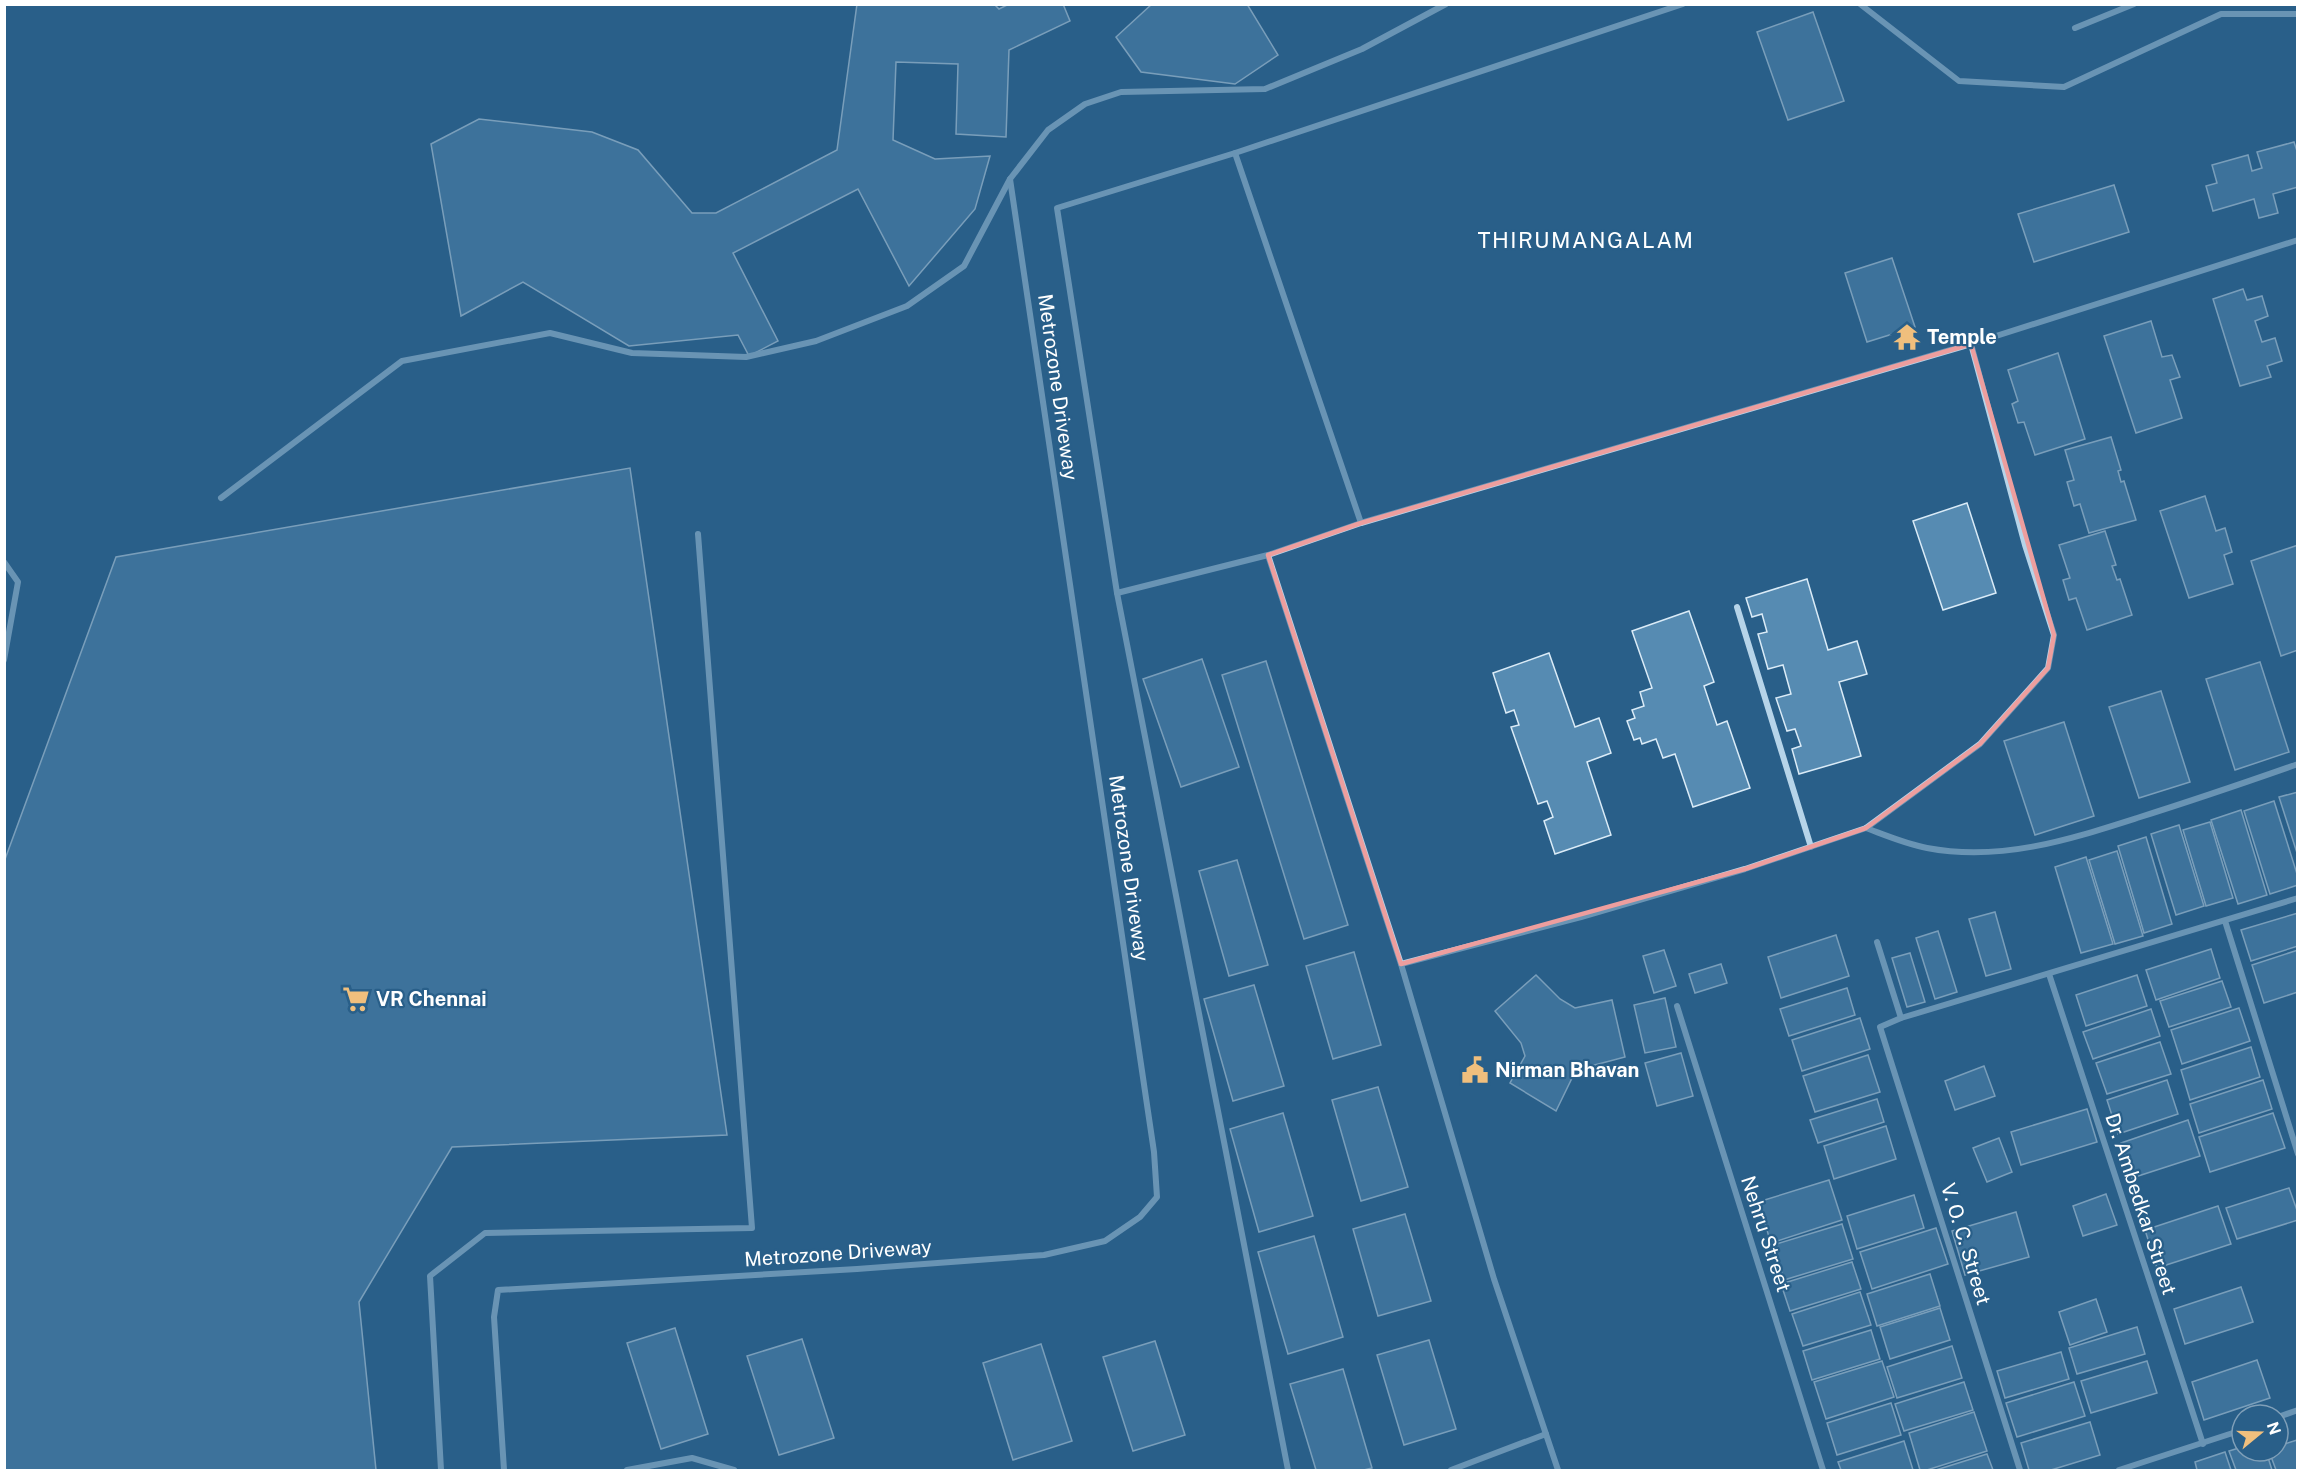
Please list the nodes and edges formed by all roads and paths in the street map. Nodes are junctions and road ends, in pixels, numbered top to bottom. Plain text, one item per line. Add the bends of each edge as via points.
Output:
1 (1446, 4) edge
2 (1683, 4) edge
3 (1860, 4) edge
4 (2134, 4) edge
5 (2298, 14) edge
6 (2075, 28) dead end
7 (1235, 153) junction
8 (1010, 179) junction
9 (2298, 240) edge
10 (1971, 344) junction
11 (221, 498) dead end
12 (1361, 523) junction
13 (698, 534) dead end
14 (1268, 555) junction
15 (4, 562) edge
16 (1117, 593) junction
17 (1737, 607) dead end
18 (4, 660) edge
19 (2298, 764) edge
20 (1866, 828) junction
21 (1811, 847) junction
22 (2298, 898) edge
23 (2225, 921) junction
24 (1877, 942) dead end
25 (1401, 964) junction
26 (2049, 974) junction
27 (1677, 1006) dead end
28 (1901, 1018) junction
29 (2298, 1154) edge
30 (1546, 1434) junction
31 (2230, 1434) edge
32 (2203, 1444) junction
33 (441, 1470) edge
34 (504, 1470) edge
35 (627, 1470) edge
36 (734, 1470) edge
37 (1288, 1470) edge
38 (1450, 1470) edge
39 (1558, 1470) edge
40 (1823, 1470) edge
41 (2020, 1470) edge
42 (2119, 1470) edge

1 - 8 street via 1362,49 1265,89 1121,92 1085,104 1048,129
2 - 7 street
3 - 5 street via 1959,81 2064,87 2221,14
4 - 6 street
7 - 12 street
7 - 16 street via 1057,208
8 - 11 street via 964,266 906,306 816,341 746,357 632,353 550,333 402,361
8 - 34 street, Metrozone Driveway via 1155,1152 1156,1197 1140,1217 1105,1241 1044,1256 498,1290 494,1317
9 - 10 street
10 - 12 street
10 - 20 street via 2025,545 2055,635 2048,668 1980,744
12 - 14 street
13 - 33 street via 752,1228 485,1233 430,1276
14 - 16 street
14 - 25 street
15 - 18 street via 18,582
16 - 37 street
17 - 21 street
19 - 20 street via 2064,841 2007,852 1925,848
20 - 21 street
21 - 25 street via 1581,917
22 - 23 street
23 - 26 street
23 - 29 street
24 - 28 street
25 - 30 street via 1494,1279
26 - 28 street
26 - 32 street, Dr. Ambedkar Street
27 - 40 street, Nehru Street
28 - 41 street, V. O. C. Street via 1880,1027
30 - 38 street
30 - 39 street
31 - 32 street
32 - 42 street
35 - 36 street via 692,1458

